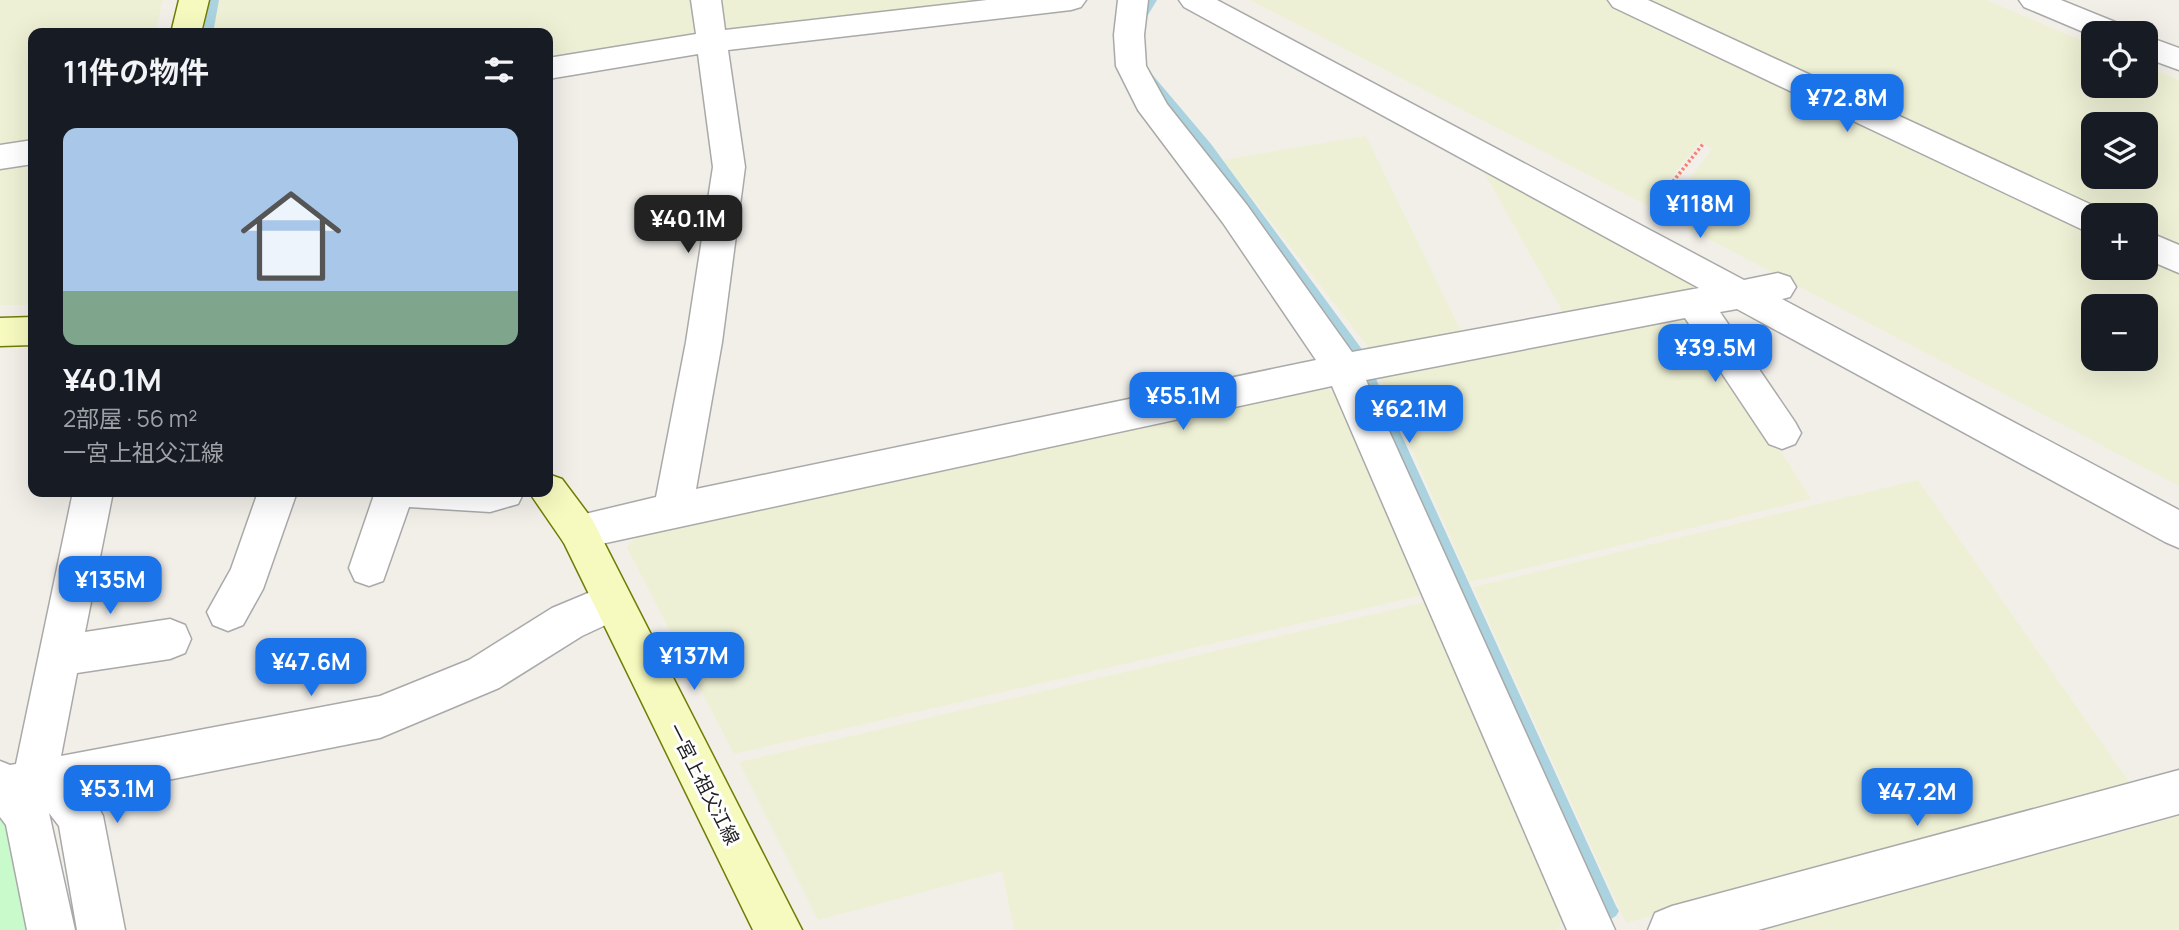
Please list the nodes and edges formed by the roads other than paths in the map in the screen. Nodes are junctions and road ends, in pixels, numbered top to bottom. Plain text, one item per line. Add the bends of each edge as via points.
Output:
1 (194, 0) edge
2 (706, 0) edge
3 (1071, 0) edge
4 (1133, 0) edge
5 (1194, 0) edge
6 (1623, 0) edge
7 (2034, 0) edge
8 (2085, 21) edge
9 (187, 28) edge
10 (712, 42) junction
11 (2158, 51) edge
12 (2179, 60) edge
13 (553, 67) edge
14 (28, 153) edge
15 (0, 158) edge
16 (2081, 214) edge
17 (2158, 250) edge
18 (2179, 260) edge
19 (1778, 287) dead end
20 (1741, 294) junction
21 (1695, 304) junction
22 (28, 331) edge
23 (0, 332) edge
24 (1343, 369) junction
25 (1782, 433) dead end
26 (92, 497) edge
27 (275, 497) edge
28 (392, 497) edge
29 (552, 497) edge
30 (673, 509) junction
31 (2179, 530) edge
32 (578, 531) junction
33 (369, 568) dead end
34 (612, 602) junction
35 (228, 612) dead end
36 (170, 639) dead end
37 (59, 656) junction
38 (52, 779) junction
39 (2, 785) edge
40 (2179, 792) edge
41 (51, 930) edge
42 (100, 930) edge
43 (778, 930) edge
44 (1591, 930) edge
45 (1672, 930) edge

1 - 9 main road
2 - 10 street
3 - 10 street
4 - 24 street via 1130,66 1154,110 1236,214
5 - 20 street
6 - 16 street
7 - 8 street
10 - 13 street
10 - 30 street via 729,167 704,342
11 - 12 street
14 - 15 street
17 - 18 street
19 - 20 street
20 - 21 street
20 - 31 street
21 - 24 street
21 - 25 street
22 - 23 main road
24 - 30 street
24 - 44 street
26 - 37 street
27 - 35 street via 249,576
28 - 33 street
29 - 32 main road, 一宮上祖父江線
30 - 32 street
32 - 34 main road, 一宮上祖父江線
34 - 38 street via 567,622 484,674 380,717
34 - 43 main road, 一宮上祖父江線
36 - 37 street
37 - 38 street via 37,761
38 - 39 street
38 - 42 street via 80,816
39 - 41 street via 27,814
40 - 45 street

